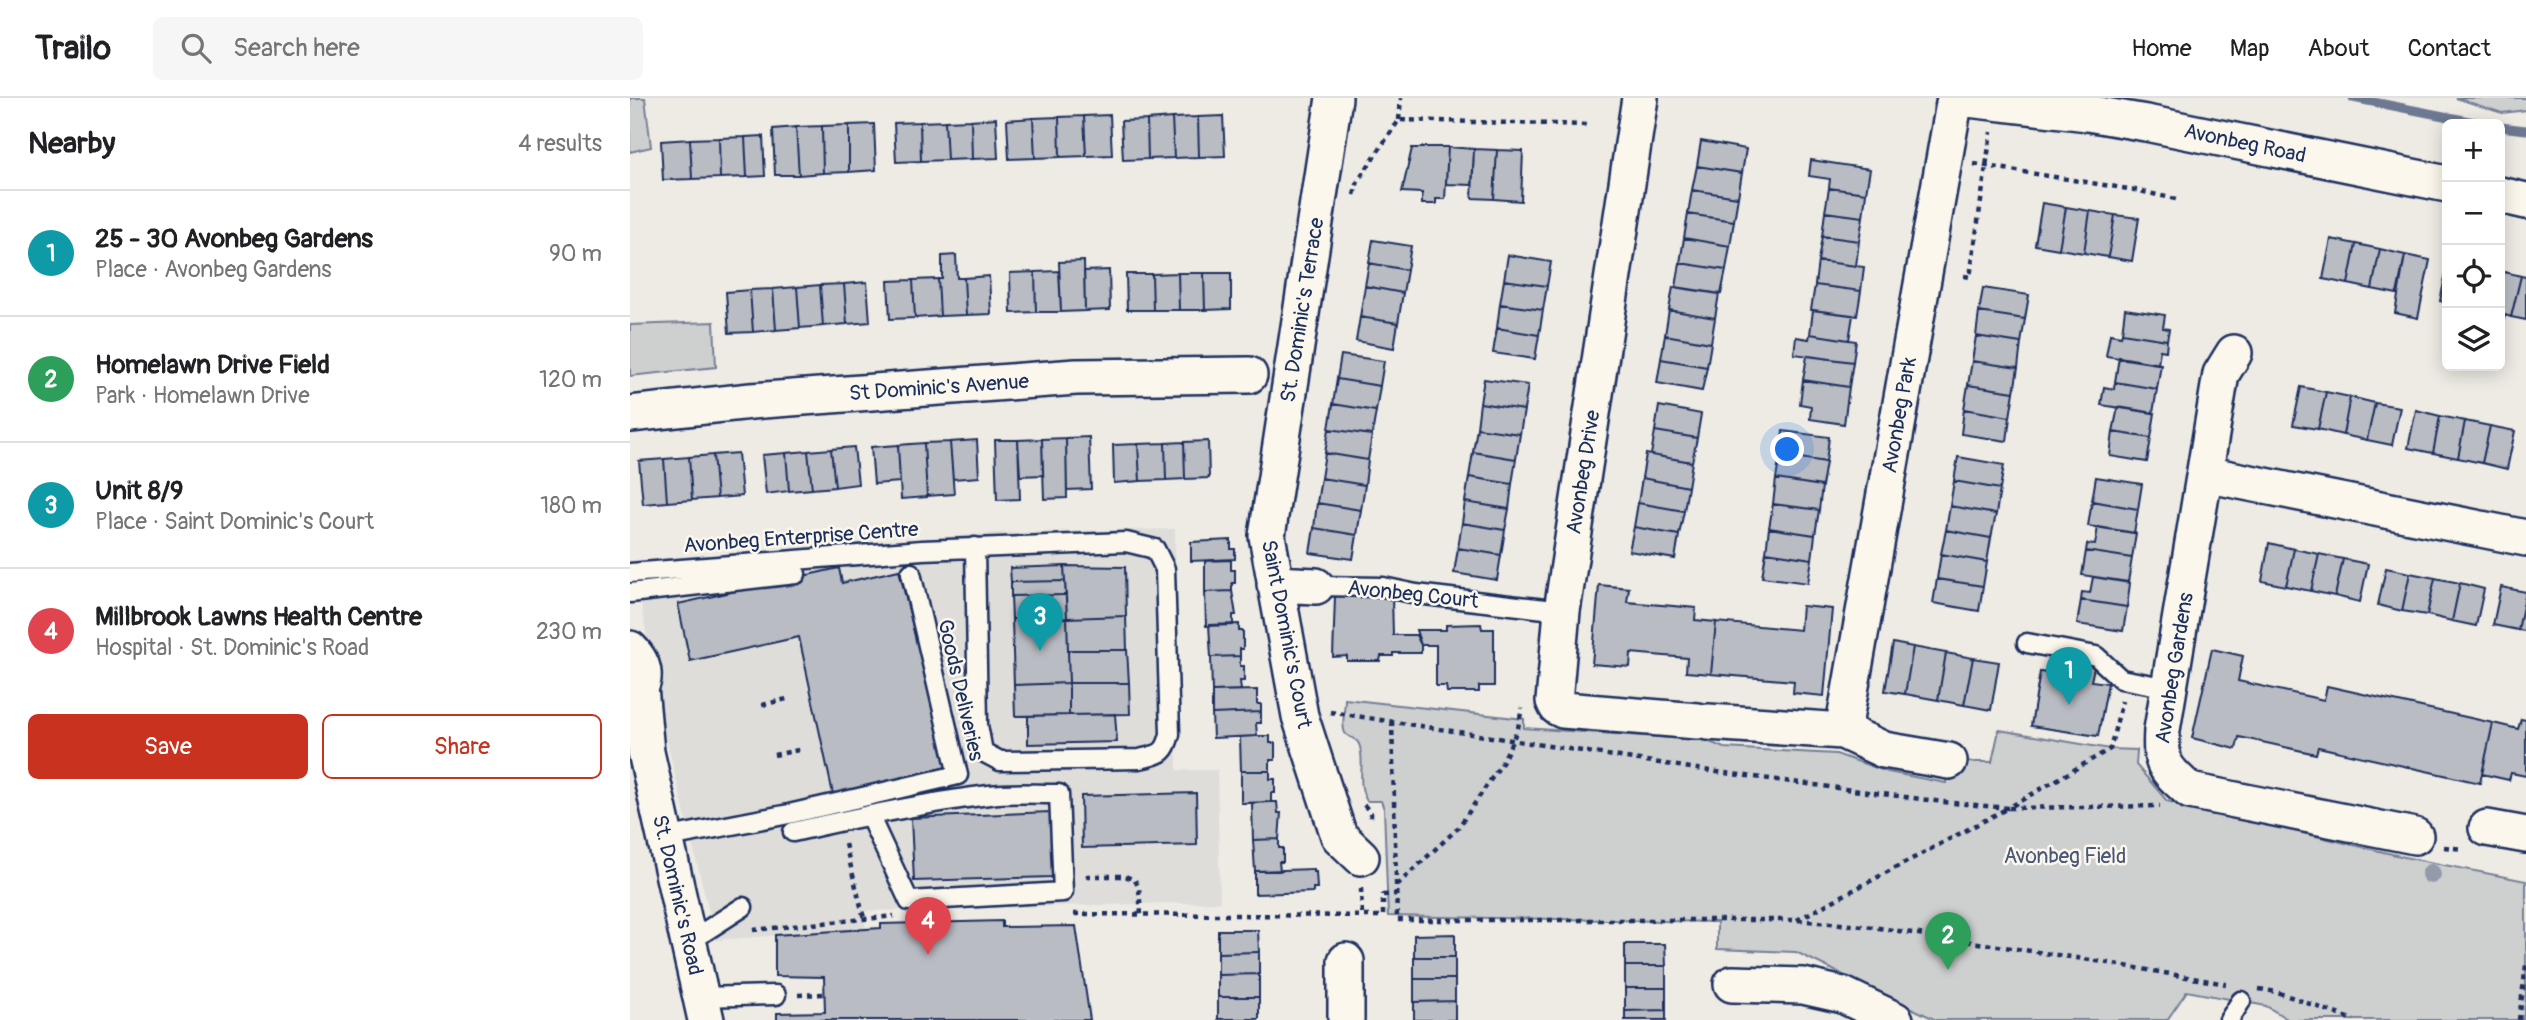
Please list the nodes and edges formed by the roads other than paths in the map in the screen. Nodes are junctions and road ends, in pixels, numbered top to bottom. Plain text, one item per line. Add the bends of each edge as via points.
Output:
1 (1334, 98) edge
2 (1640, 98) edge
3 (1957, 98) edge
4 (2442, 183) edge
5 (2505, 196) edge
6 (2526, 201) edge
7 (2234, 353) dead end
8 (1249, 375) dead end
9 (630, 414) edge
10 (2205, 474) junction
11 (1268, 522) joint
12 (2526, 538) edge
13 (975, 547) junction
14 (630, 573) edge
15 (911, 573) dead end
16 (796, 574) dead end
17 (1299, 585) junction
18 (630, 593) edge
19 (1562, 611) junction
20 (2027, 643) dead end
21 (630, 649) edge
22 (2169, 688) junction
23 (640, 700) edge
24 (1843, 732) junction
25 (1949, 761) dead end
26 (836, 813) junction
27 (869, 815) junction
28 (2487, 828) dead end
29 (793, 832) dead end
30 (2526, 835) edge
31 (2415, 836) dead end
32 (664, 838) junction
33 (1361, 857) dead end
34 (743, 907) dead end
35 (690, 942) junction
36 (1346, 961) dead end
37 (1732, 984) dead end
38 (2237, 993) road end
39 (776, 995) dead end
40 (704, 1009) edge
41 (1346, 1020) edge
42 (1895, 1020) edge
43 (2229, 1020) edge

1 - 11 street, St. Dominic's Terrace
2 - 19 street, Avonbeg Drive
3 - 4 street, Avonbeg Road via 2146,122
3 - 24 street, Avonbeg Park
5 - 6 street
7 - 10 street, Avonbeg Gardens via 2221,374
8 - 9 street, St Dominic's Avenue via 1076,377
10 - 12 street
10 - 22 street, Avonbeg Gardens
11 - 17 street, Saint Dominic's Court via 1267,536
13 - 13 lane, Avonbeg Enterprise Centre via 1126,541 1155,549 1165,569 1170,734 1160,754 1140,759 1000,761 983,752 978,725
13 - 14 lane, Avonbeg Enterprise Centre
15 - 26 lane, Goods Deliveries via 958,775
16 - 18 lane
17 - 19 lane, Avonbeg Court via 1383,587
17 - 33 street, Saint Dominic's Court via 1300,716 1339,836
19 - 24 street, Avonbeg Drive via 1554,695 1557,707 1563,710
20 - 22 lane via 2095,656 2121,679
21 - 23 street, St. Dominic's Road via 644,671
22 - 31 street, Avonbeg Gardens via 2160,758 2190,791
23 - 32 street, St. Dominic's Road
24 - 25 street via 1884,750
26 - 27 lane
26 - 29 lane
26 - 32 lane
27 - 27 lane via 991,794 1059,794 1063,892 909,901
28 - 30 street
32 - 35 street, St. Dominic's Road
34 - 35 lane
35 - 40 street, St. Dominic's Road
36 - 41 street
37 - 42 street via 1803,986 1843,995
38 - 43 lane
39 - 40 lane

